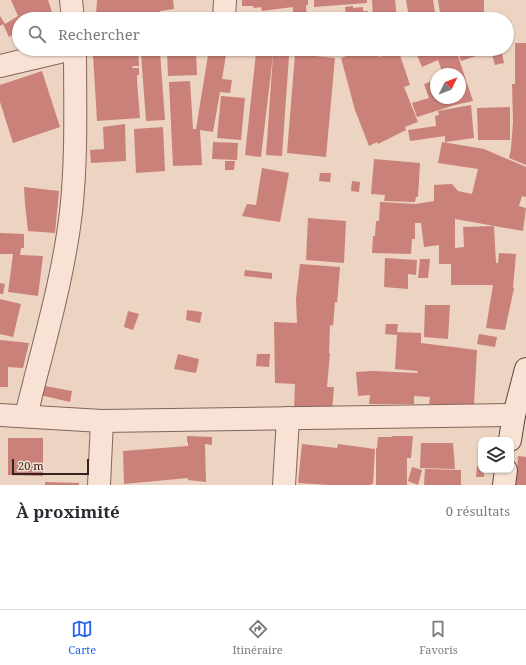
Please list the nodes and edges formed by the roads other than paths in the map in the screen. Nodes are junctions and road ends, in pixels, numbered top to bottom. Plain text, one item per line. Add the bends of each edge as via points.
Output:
1 (72, 0) edge
2 (225, 0) edge
3 (73, 12) edge
4 (224, 12) edge
5 (42, 56) edge
6 (75, 56) edge
7 (0, 66) edge
8 (526, 369) edge
9 (0, 415) edge
10 (514, 415) junction
11 (26, 416) junction
12 (288, 418) junction
13 (102, 421) junction
14 (510, 437) edge
15 (506, 473) edge
16 (99, 485) edge
17 (284, 485) edge
18 (504, 485) edge

1 - 3 street
2 - 4 street
5 - 7 street
6 - 11 street via 76,141 71,212 60,278
8 - 10 street
9 - 11 street
10 - 12 street
10 - 14 street
11 - 13 street
12 - 13 street
12 - 17 street
13 - 16 street
15 - 18 street

